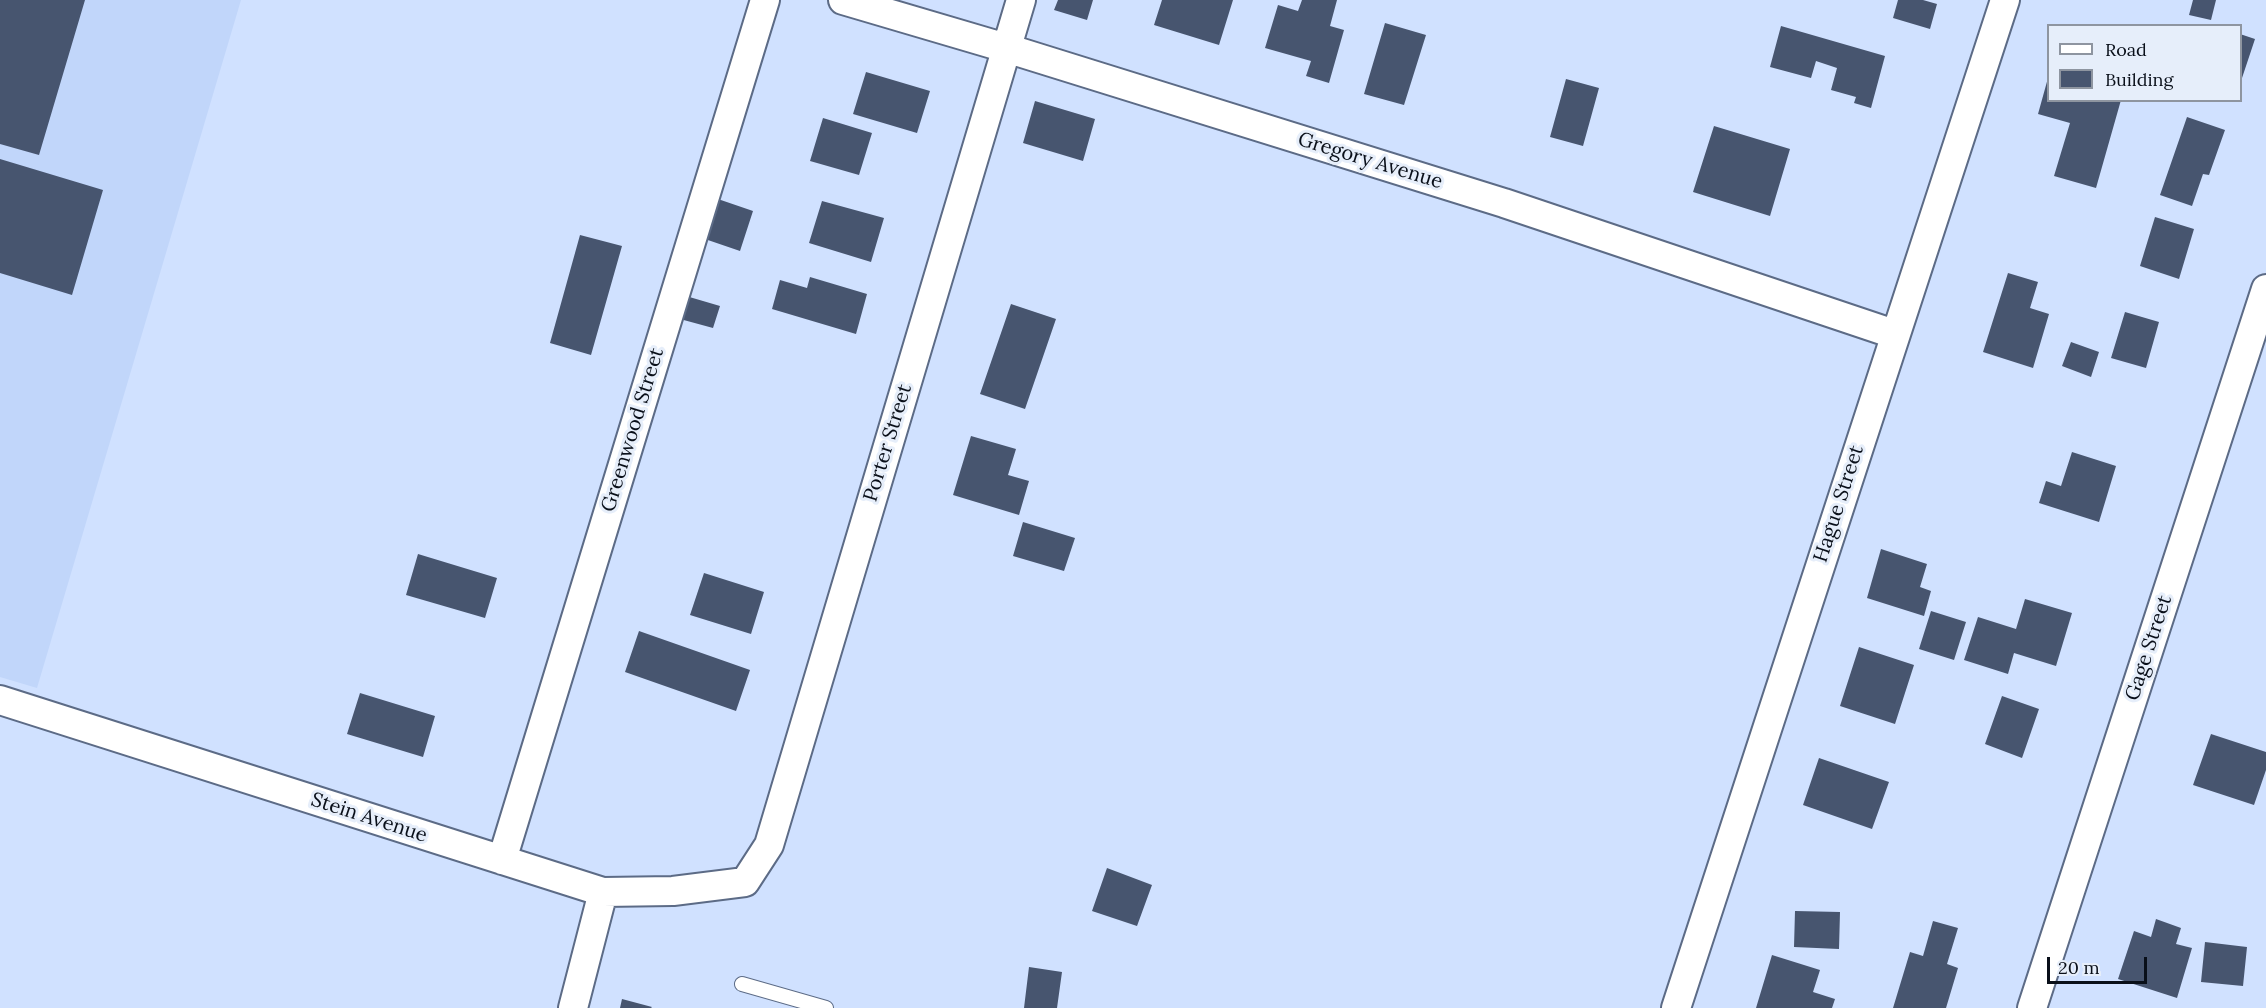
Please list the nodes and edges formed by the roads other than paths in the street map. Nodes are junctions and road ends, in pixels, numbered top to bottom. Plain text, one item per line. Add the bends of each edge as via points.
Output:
1 (765, 0) edge
2 (843, 0) edge
3 (1021, 0) edge
4 (2005, 0) edge
5 (1006, 48) junction
6 (2266, 289) edge
7 (1894, 334) junction
8 (0, 700) edge
9 (502, 860) junction
10 (745, 882) joint
11 (603, 892) junction
12 (742, 984) dead end
13 (573, 1008) edge
14 (826, 1008) edge
15 (1676, 1008) edge
16 (2032, 1008) edge

1 - 9 street, Greenwood Street
2 - 5 street, Gregory Avenue
3 - 5 street, Porter Street
4 - 7 street, Hague Street
5 - 7 street, Gregory Avenue via 1504,203
5 - 10 street, Porter Street via 769,844
6 - 16 street, Gage Street
7 - 15 street, Hague Street
8 - 9 street, Stein Avenue
9 - 11 street, Stein Avenue
10 - 11 street, Stein Avenue via 673,891
11 - 13 street
12 - 14 lane

